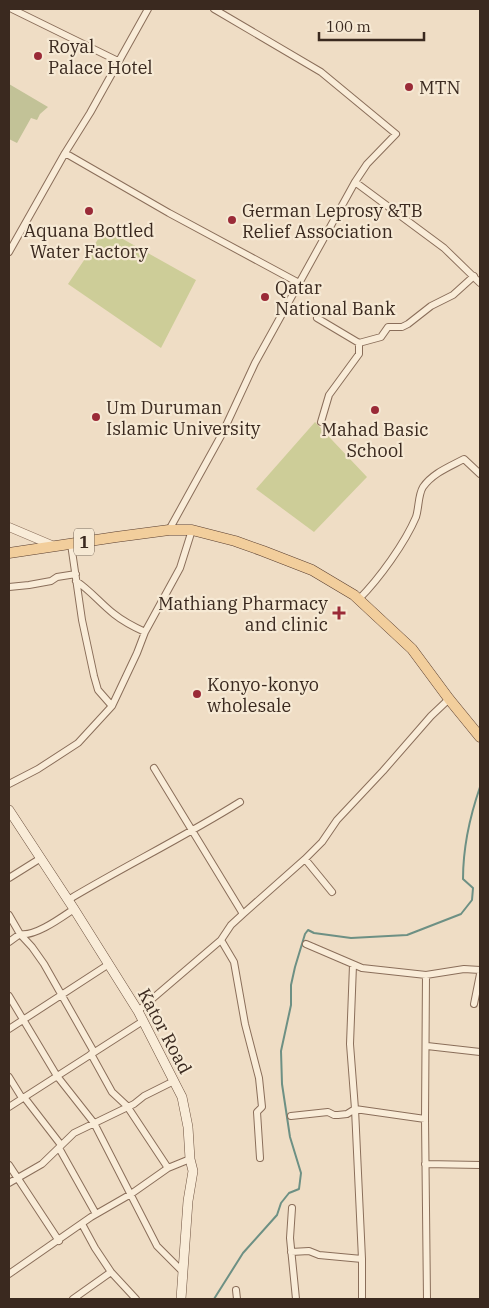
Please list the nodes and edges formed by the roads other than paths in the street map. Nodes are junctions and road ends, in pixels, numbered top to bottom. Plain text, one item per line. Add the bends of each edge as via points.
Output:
1 (12, 9) edge
2 (148, 9) edge
3 (214, 9) edge
4 (118, 61) junction
5 (65, 153) junction
6 (355, 182) junction
7 (9, 252) edge
8 (474, 276) junction
9 (299, 283) junction
10 (480, 283) edge
11 (317, 318) dead end
12 (359, 343) junction
13 (321, 422) dead end
14 (480, 474) edge
15 (9, 527) edge
16 (169, 530) junction
17 (192, 530) junction
18 (71, 544) junction
19 (54, 546) junction
20 (9, 553) edge
21 (76, 574) junction
22 (76, 581) junction
23 (9, 586) edge
24 (359, 599) junction
25 (145, 632) junction
26 (449, 700) junction
27 (112, 706) junction
28 (480, 737) edge
29 (154, 768) dead end
30 (9, 784) edge
31 (240, 802) dead end
32 (9, 810) edge
33 (192, 832) junction
34 (41, 858) junction
35 (305, 859) junction
36 (9, 878) edge
37 (332, 892) dead end
38 (68, 900) junction
39 (74, 909) junction
40 (243, 914) junction
41 (9, 915) edge
42 (20, 934) junction
43 (221, 940) junction
44 (9, 942) edge
45 (306, 944) dead end
46 (109, 964) junction
47 (353, 965) junction
48 (480, 970) edge
49 (480, 974) edge
50 (426, 975) junction
51 (60, 995) junction
52 (9, 996) edge
53 (474, 1004) dead end
54 (138, 1011) junction
55 (24, 1019) junction
56 (143, 1021) junction
57 (9, 1028) edge
58 (427, 1046) junction
59 (480, 1052) edge
60 (92, 1053) junction
61 (57, 1076) junction
62 (9, 1077) edge
63 (174, 1081) junction
64 (23, 1098) junction
65 (127, 1106) junction
66 (9, 1107) edge
67 (356, 1110) junction
68 (291, 1116) dead end
69 (425, 1119) junction
70 (94, 1123) junction
71 (60, 1146) junction
72 (260, 1158) dead end
73 (190, 1160) junction
74 (425, 1164) junction
75 (9, 1165) edge
76 (480, 1165) edge
77 (168, 1168) junction
78 (18, 1178) junction
79 (9, 1183) edge
80 (130, 1194) junction
81 (292, 1208) dead end
82 (96, 1214) junction
83 (82, 1224) junction
84 (59, 1240) junction
85 (292, 1252) junction
86 (362, 1259) junction
87 (111, 1272) junction
88 (182, 1272) junction
89 (9, 1274) edge
90 (236, 1290) dead end
91 (73, 1299) edge
92 (136, 1299) edge
93 (181, 1299) edge
94 (237, 1299) edge
95 (296, 1299) edge
96 (362, 1299) edge
97 (426, 1299) edge

1 - 4 street
2 - 4 street
3 - 6 street via 321,72 396,134 367,164
4 - 5 street
5 - 7 street
5 - 9 street
6 - 8 street via 444,248
6 - 9 street
8 - 10 street
8 - 12 street via 453,295 431,306 408,324 388,327 381,337
9 - 16 street
11 - 12 street
12 - 13 street via 359,354 328,395
14 - 24 street via 464,459 435,474 422,488 416,515 406,535 384,570
15 - 19 street
16 - 17 main road, 1
16 - 18 main road, 1
17 - 24 main road, 1 via 235,541 312,570
17 - 25 street via 180,568
18 - 19 main road, 1
18 - 21 street
19 - 20 main road, 1
21 - 22 street
21 - 23 street via 29,585
22 - 25 street via 121,619
22 - 27 street via 98,690
24 - 26 main road, 1 via 412,649
25 - 27 street
26 - 28 main road, 1
26 - 35 street via 431,716
27 - 30 street via 78,743
29 - 33 street
31 - 33 street
32 - 34 main road, Kator Road
33 - 38 street
33 - 40 street
34 - 36 street
34 - 38 main road, Kator Road
35 - 37 street
35 - 40 street
38 - 39 main road, Kator Road
39 - 42 street via 32,933
39 - 46 main road, Kator Road
40 - 43 street
41 - 42 street
42 - 44 street
42 - 51 street via 44,964
43 - 54 street
43 - 72 street via 234,962 259,1078 262,1107 257,1112
45 - 47 street
46 - 51 street
46 - 54 main road, Kator Road
47 - 50 street
47 - 67 street via 350,1044
48 - 50 street
49 - 53 street
50 - 58 street
51 - 55 street
51 - 60 street via 89,1040
52 - 55 street
54 - 56 main road, Kator Road
55 - 57 street
55 - 61 street
56 - 60 street
56 - 63 main road, Kator Road
58 - 59 street
58 - 69 street
60 - 61 street
60 - 65 street via 112,1092
61 - 64 street
61 - 70 street
62 - 64 street
63 - 65 street
63 - 73 main road, Kator Road via 182,1097 187,1120
64 - 66 street
64 - 71 street
65 - 70 street
65 - 77 street
67 - 68 street via 334,1116 328,1112
67 - 69 street
67 - 86 street
69 - 74 street
70 - 71 street via 74,1133
70 - 80 street
71 - 78 street via 42,1164
71 - 82 street
73 - 77 street
73 - 88 main road, Kator Road via 193,1171
74 - 76 street
74 - 97 street
75 - 78 street
77 - 80 street
78 - 79 street
78 - 84 street
80 - 82 street
80 - 88 street via 157,1246
81 - 85 street
82 - 83 street
83 - 84 street
83 - 87 street
84 - 89 street
85 - 86 street via 309,1251
85 - 95 street
86 - 96 street
87 - 91 street
87 - 92 street
88 - 93 main road, Kator Road
90 - 94 street

